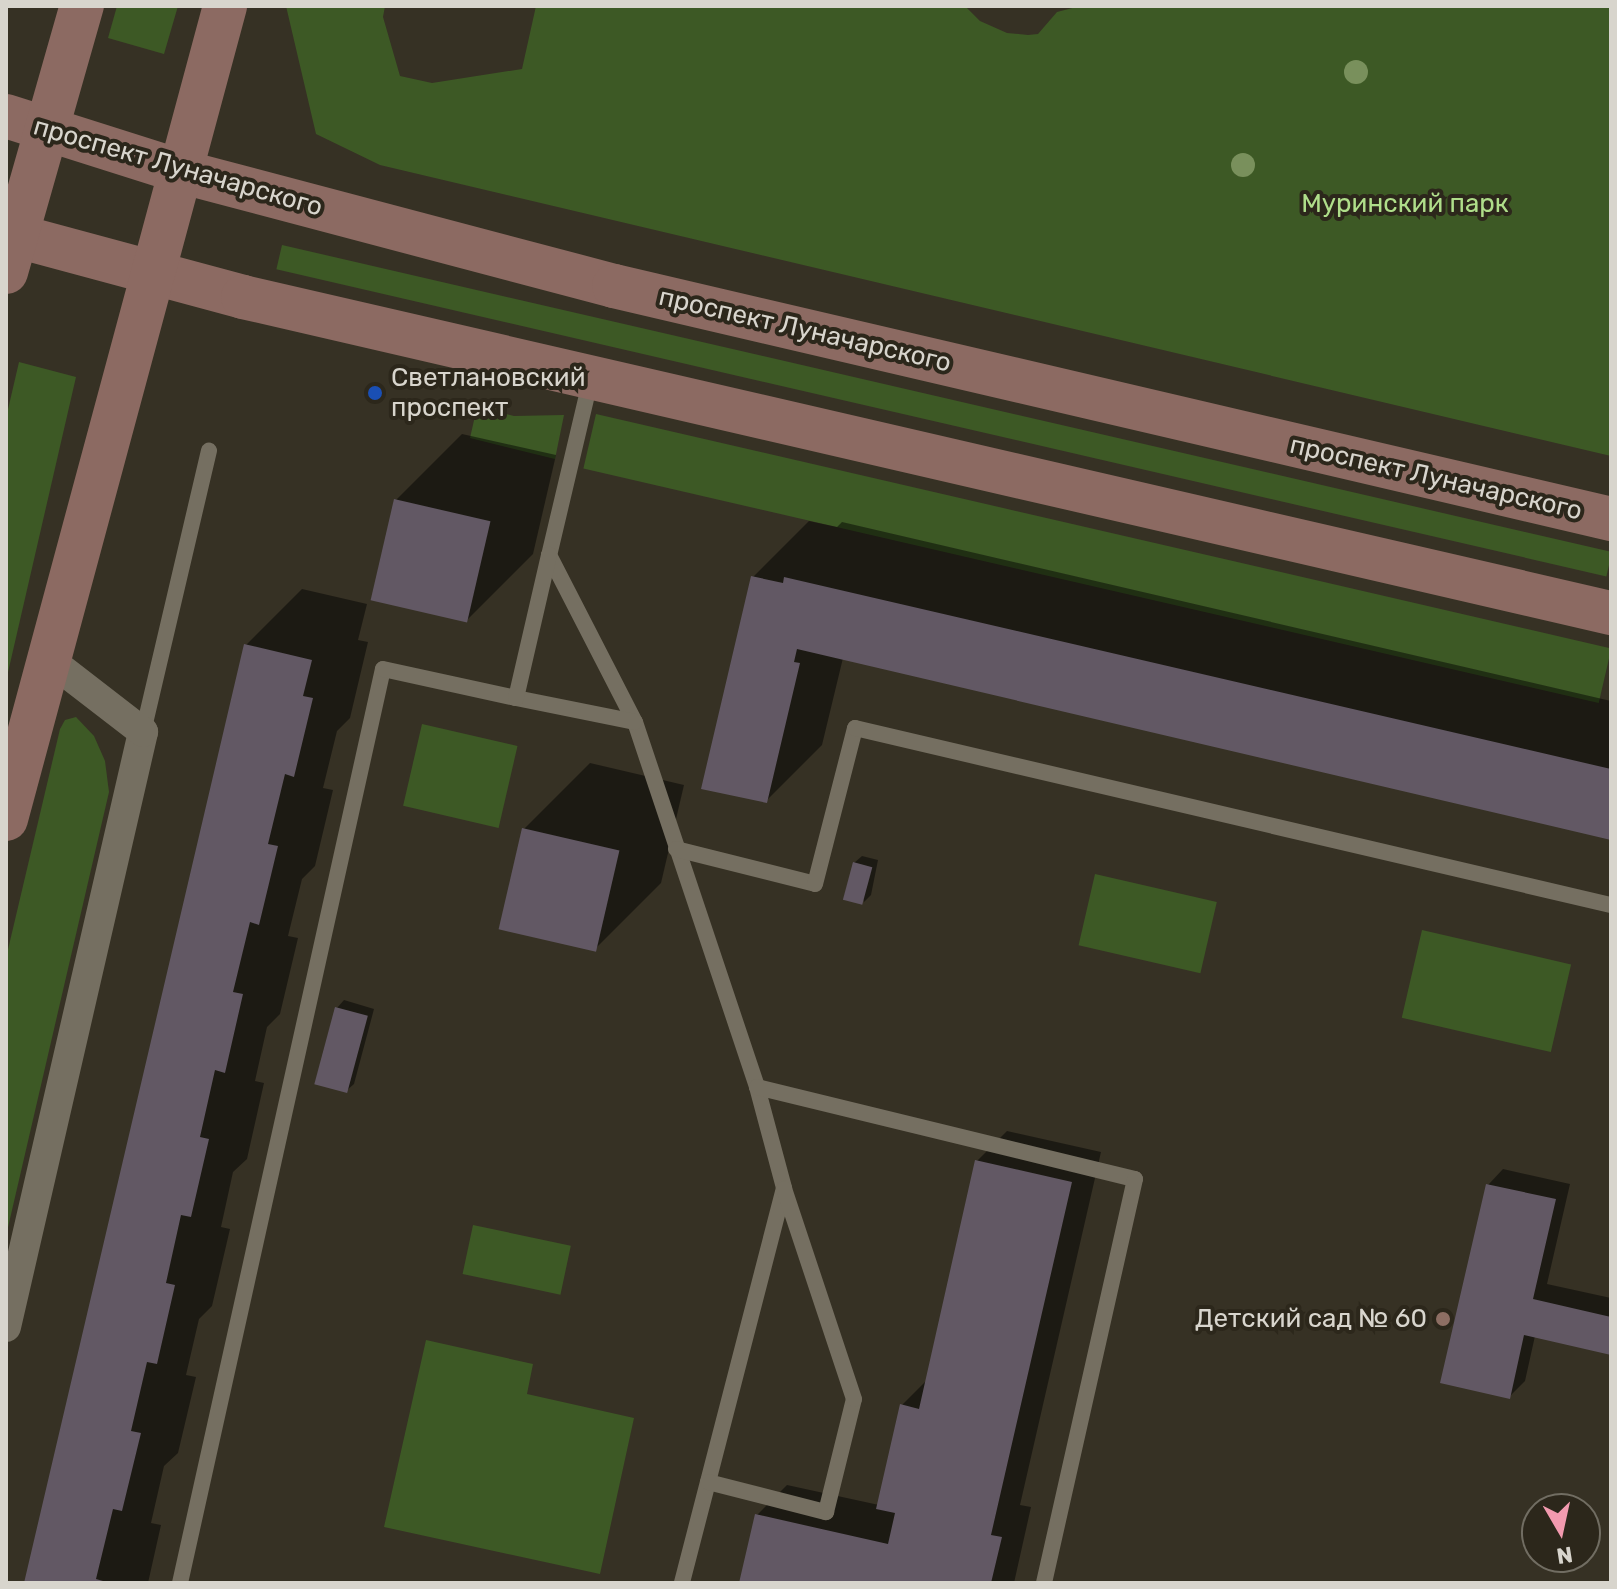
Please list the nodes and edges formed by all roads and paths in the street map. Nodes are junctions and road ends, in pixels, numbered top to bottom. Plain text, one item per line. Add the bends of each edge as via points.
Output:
1 (82, 6) edge
2 (225, 6) edge
3 (26, 122) edge
4 (179, 171) junction
5 (9, 247) edge
6 (150, 274) junction
7 (591, 377) junction
8 (209, 451) dead end
9 (1611, 519) edge
10 (549, 555) junction
11 (1611, 613) edge
12 (46, 657) junction
13 (516, 698) junction
14 (635, 722) junction
15 (143, 732) junction
16 (6, 819) edge
17 (676, 849) junction
18 (1611, 905) edge
19 (757, 1087) junction
20 (784, 1188) junction
21 (6, 1327) edge
22 (708, 1482) junction
23 (180, 1583) edge
24 (682, 1583) edge
25 (1044, 1583) edge

1 - 3 main road
2 - 4 main road
3 - 4 main road, проспект Луначарского
3 - 5 main road
4 - 6 main road
4 - 9 main road, проспект Луначарского via 614,286
5 - 6 main road
6 - 7 main road
6 - 12 main road
7 - 10 lane
7 - 11 main road
8 - 15 lane
10 - 13 lane
10 - 14 lane
12 - 15 street
12 - 16 main road
13 - 14 lane
13 - 23 lane via 383,669
14 - 17 lane
15 - 21 street
17 - 18 lane via 815,884 855,728
17 - 19 lane
19 - 20 lane
19 - 25 lane via 1135,1179
20 - 22 lane
20 - 22 lane via 854,1399 826,1512
22 - 24 lane

